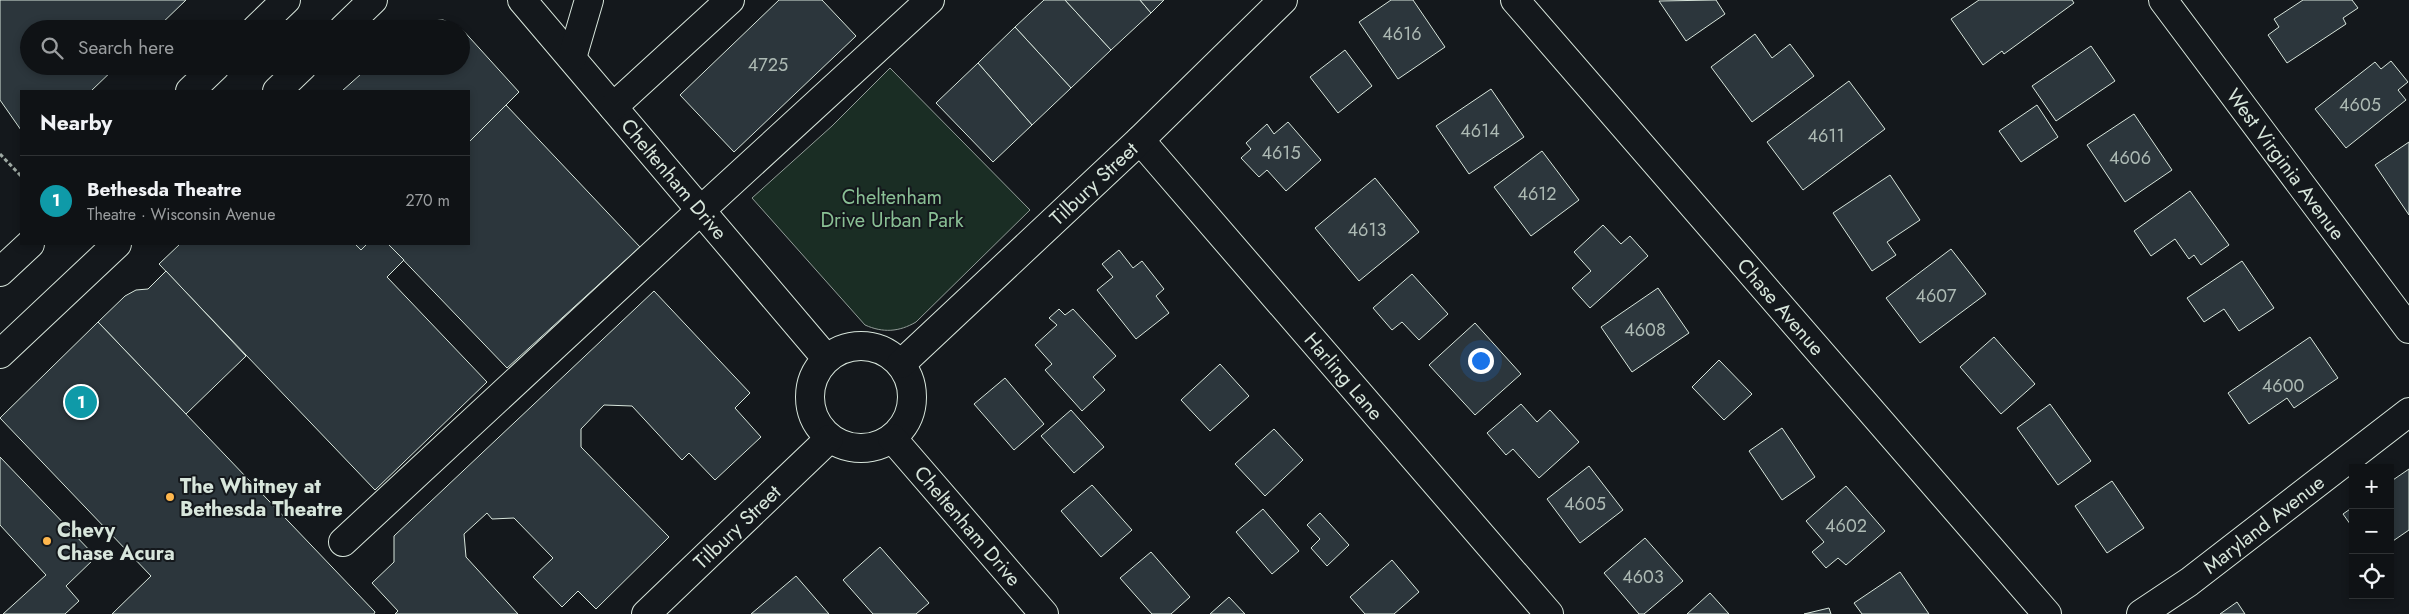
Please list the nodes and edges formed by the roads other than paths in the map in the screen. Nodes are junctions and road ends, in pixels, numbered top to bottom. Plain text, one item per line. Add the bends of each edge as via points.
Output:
1 (286, 0) edge
2 (373, 0) edge
3 (522, 0) edge
4 (589, 0) edge
5 (730, 0) edge
6 (930, 0) edge
7 (1283, 0) edge
8 (1514, 0) edge
9 (2163, 0) edge
10 (265, 20) edge
11 (352, 20) edge
12 (572, 58) junction
13 (207, 75) edge
14 (294, 75) edge
15 (191, 90) edge
16 (278, 90) edge
17 (613, 107) junction
18 (1140, 140) junction
19 (701, 210) junction
20 (29, 245) edge
21 (116, 245) edge
22 (0, 272) edge
23 (2409, 330) edge
24 (0, 354) edge
25 (826, 358) junction
26 (901, 364) junction
27 (2409, 412) edge
28 (892, 438) junction
29 (829, 439) junction
30 (343, 542) dead end
31 (646, 614) edge
32 (1044, 614) edge
33 (1549, 614) edge
34 (2047, 614) edge
35 (2141, 614) edge

1 - 10 street
2 - 11 street
3 - 12 street, Cheltenham Drive
4 - 12 street
5 - 17 street
6 - 19 street
7 - 18 street, Tilbury Street
8 - 34 street, Chase Avenue
9 - 23 street, West Virginia Avenue
12 - 17 street, Cheltenham Drive
13 - 15 street
14 - 16 street
17 - 19 street, Cheltenham Drive
18 - 26 street, Tilbury Street
18 - 33 street, Harling Lane
19 - 25 street, Cheltenham Drive
19 - 30 street
20 - 22 street
21 - 24 street
25 - 26 street via 854,345 873,346
25 - 29 street via 814,375 810,391 814,416
26 - 28 street via 912,390 911,407 905,424
27 - 35 street, Maryland Avenue via 2189,582
28 - 29 street via 877,446 853,448
28 - 32 street, Cheltenham Drive
29 - 31 street, Tilbury Street

